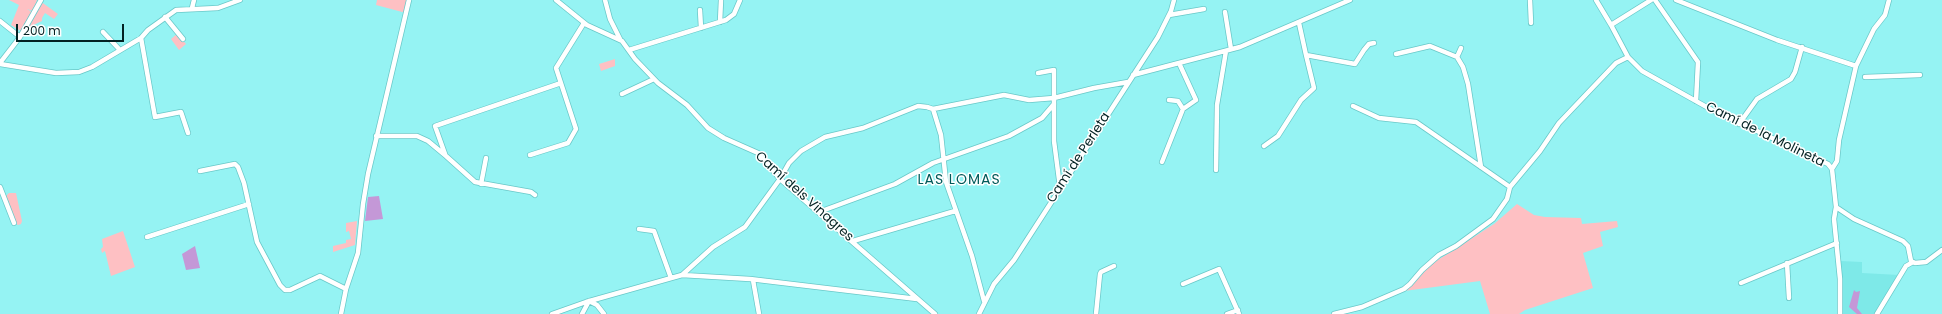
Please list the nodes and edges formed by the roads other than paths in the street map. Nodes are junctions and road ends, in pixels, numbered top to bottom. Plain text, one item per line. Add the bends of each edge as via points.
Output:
1 (41, 0) edge
2 (194, 0) edge
3 (240, 0) edge
4 (409, 0) edge
5 (556, 0) edge
6 (605, 0) edge
7 (721, 0) edge
8 (740, 0) edge
9 (1174, 0) edge
10 (1350, 0) edge
11 (1530, 0) edge
12 (1596, 0) edge
13 (1651, 0) edge
14 (1655, 0) edge
15 (1676, 0) edge
16 (1889, 0) edge
17 (192, 8) junction
18 (1204, 9) dead end
19 (700, 10) dead end
20 (1225, 12) dead end
21 (1169, 15) junction
22 (165, 17) junction
23 (0, 22) edge
24 (720, 22) junction
25 (584, 23) junction
26 (1300, 23) junction
27 (1530, 23) dead end
28 (1611, 25) junction
29 (152, 27) junction
30 (701, 28) junction
31 (103, 32) dead end
32 (155, 32) dead end
33 (20, 37) junction
34 (141, 38) junction
35 (183, 39) dead end
36 (622, 41) junction
37 (1374, 43) dead end
38 (1802, 47) junction
39 (1461, 48) dead end
40 (120, 50) junction
41 (629, 50) junction
42 (1229, 50) junction
43 (1396, 54) dead end
44 (1306, 55) junction
45 (1456, 57) junction
46 (1628, 57) junction
47 (1179, 63) junction
48 (0, 64) edge
49 (1856, 66) junction
50 (1038, 73) dead end
51 (1133, 75) junction
52 (1920, 75) dead end
53 (1865, 77) dead end
54 (654, 79) junction
55 (1128, 82) junction
56 (561, 83) junction
57 (622, 94) dead end
58 (1054, 98) junction
59 (1169, 100) dead end
60 (1696, 101) junction
61 (1054, 104) junction
62 (1353, 106) dead end
63 (933, 109) junction
64 (1183, 109) junction
65 (1739, 124) junction
66 (188, 133) dead end
67 (376, 136) junction
68 (1264, 146) dead end
69 (445, 154) junction
70 (530, 155) dead end
71 (486, 158) dead end
72 (943, 159) junction
73 (1162, 162) dead end
74 (1481, 167) junction
75 (1832, 169) junction
76 (1216, 170) dead end
77 (200, 171) dead end
78 (780, 179) junction
79 (481, 184) junction
80 (0, 187) edge
81 (1060, 187) junction
82 (1510, 187) junction
83 (535, 195) dead end
84 (249, 204) junction
85 (1836, 208) junction
86 (956, 211) junction
87 (819, 212) junction
88 (14, 223) dead end
89 (639, 229) dead end
90 (147, 237) dead end
91 (853, 241) junction
92 (1837, 243) junction
93 (1942, 250) edge
94 (1913, 262) junction
95 (1787, 263) junction
96 (1114, 266) dead end
97 (682, 274) junction
98 (671, 278) junction
99 (753, 280) junction
100 (1183, 284) dead end
101 (1741, 284) dead end
102 (346, 289) junction
103 (1789, 298) dead end
104 (917, 299) junction
105 (589, 301) junction
106 (984, 301) junction
107 (1238, 312) edge
108 (341, 314) edge
109 (552, 314) edge
110 (582, 314) edge
111 (604, 314) edge
112 (759, 314) edge
113 (935, 314) edge
114 (979, 314) edge
115 (1096, 314) edge
116 (1227, 314) edge
117 (1334, 314) edge
118 (1840, 314) edge
119 (1877, 314) edge

1 - 33 street
2 - 17 street
3 - 17 street via 218,8
4 - 67 street
5 - 25 street, Camí dels Vinagres
6 - 36 street via 613,26
7 - 24 street
8 - 24 street via 730,17
9 - 21 street, Camí de Perleta
10 - 26 street
11 - 27 street
12 - 28 street, Camí de la Molineta
13 - 28 street
14 - 60 street via 1698,62
15 - 38 street via 1777,40
16 - 49 street via 1885,14 1874,29
17 - 22 street via 176,10
18 - 21 street
19 - 30 street
20 - 42 street
21 - 51 street, Camí de Perleta
22 - 29 street
22 - 35 street
23 - 33 street
24 - 30 street
25 - 36 street, Camí dels Vinagres
25 - 56 street via 556,68
26 - 42 street
26 - 44 street
28 - 46 street, Camí de la Molineta
29 - 32 street
29 - 34 street
30 - 41 street
31 - 40 street
33 - 48 street
34 - 40 street
34 - 66 street via 155,117 181,112
36 - 41 street, Camí dels Vinagres
37 - 44 street via 1369,44 1355,64
38 - 49 street
38 - 65 street via 1791,79 1757,99
39 - 45 street
40 - 48 street via 92,67 68,73
41 - 54 street, Camí dels Vinagres
42 - 47 street
42 - 76 street via 1217,105
43 - 45 street via 1430,46
44 - 68 street via 1314,88 1301,100 1278,136
45 - 74 street via 1463,67 1468,84
46 - 60 street, Camí de la Molineta via 1634,65 1655,79
46 - 82 street via 1616,64 1572,108
47 - 51 street
47 - 64 street via 1196,100
49 - 75 street via 1839,140 1837,162
50 - 58 street via 1054,70
51 - 55 street, Camí de Perleta
52 - 53 street
54 - 57 street
54 - 78 street, Camí dels Vinagres via 687,105 708,128 758,154
55 - 58 street
55 - 81 street, Camí de Perleta
56 - 69 street via 435,126
56 - 70 street via 576,129 568,143
58 - 61 street
58 - 63 street via 1029,100 1004,95
59 - 64 street via 1178,101
60 - 65 street, Camí de la Molineta
61 - 72 street via 1042,118 1008,136
61 - 81 street via 1054,141
62 - 74 street via 1379,118 1416,122
63 - 72 street via 941,135
63 - 78 street via 927,106 909,108 863,128 825,137 801,151
64 - 73 street
65 - 75 street, Camí de la Molineta via 1828,164
67 - 69 street via 417,136
67 - 102 street via 363,204 358,253
69 - 79 street
71 - 79 street
72 - 86 street via 946,182
72 - 87 street via 895,184
74 - 82 street
75 - 85 street, Camí de la Molineta
77 - 84 street via 235,164 244,183
78 - 87 street, Camí dels Vinagres
78 - 97 street via 745,227 713,247
79 - 83 street via 531,192
80 - 88 street
81 - 106 street, Camí de Perleta via 1014,260
82 - 117 street via 1507,199 1493,219 1439,255 1410,284 1362,307
84 - 90 street
84 - 102 street via 257,242 285,290 320,276
85 - 92 street, Camí de la Molineta via 1834,219
85 - 94 street via 1903,241
86 - 91 street
86 - 106 street
87 - 91 street, Camí dels Vinagres
89 - 98 street via 654,231
91 - 104 street, Camí dels Vinagres
92 - 95 street
92 - 118 street, Camí de la Molineta
93 - 94 street via 1926,262
94 - 119 street via 1906,266
95 - 101 street
95 - 103 street
96 - 115 street via 1100,274
97 - 98 street
97 - 99 street
98 - 105 street
99 - 104 street
99 - 112 street
100 - 107 street via 1219,269
102 - 108 street
104 - 113 street, Camí dels Vinagres
105 - 109 street
105 - 110 street
105 - 111 street via 597,305
106 - 114 street, Camí de Perleta
107 - 116 street

